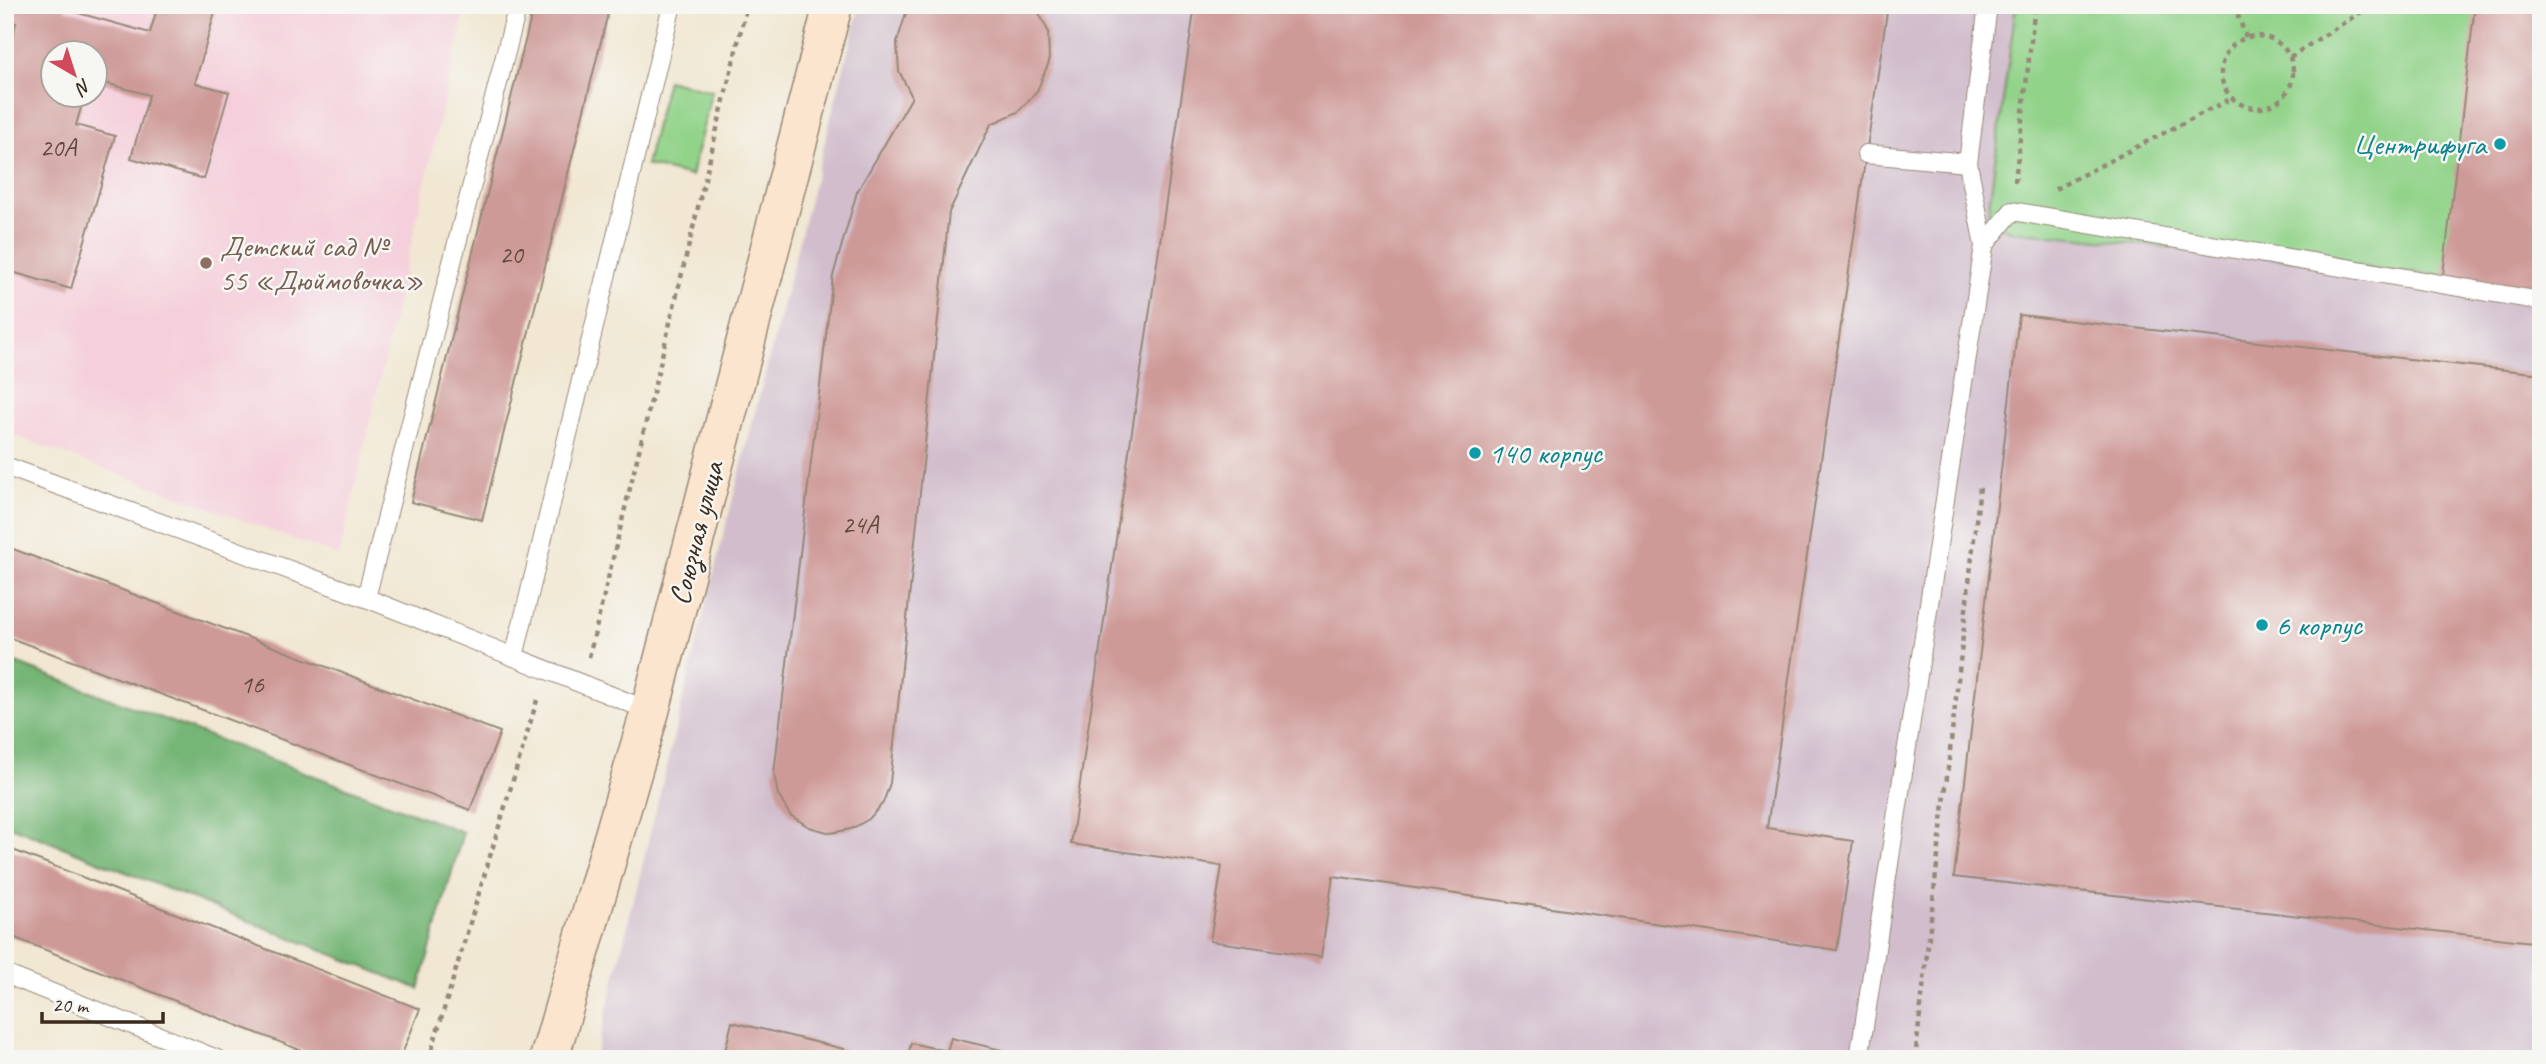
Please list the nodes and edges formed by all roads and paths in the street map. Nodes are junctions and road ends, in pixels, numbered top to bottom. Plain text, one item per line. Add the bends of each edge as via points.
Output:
1 (518, 5) edge
2 (672, 5) edge
3 (747, 5) edge
4 (833, 5) edge
5 (1988, 5) edge
6 (2035, 5) edge
7 (2234, 5) edge
8 (2372, 5) edge
9 (2246, 37) junction
10 (2290, 57) junction
11 (2232, 98) junction
12 (1866, 155) dead end
13 (1968, 163) junction
14 (2012, 211) junction
15 (1984, 246) junction
16 (2541, 301) edge
17 (5, 466) edge
18 (1982, 474) dead end
19 (366, 598) junction
20 (514, 657) junction
21 (546, 669) junction
22 (582, 684) junction
23 (650, 711) junction
24 (5, 974) edge
25 (217, 1059) edge
26 (429, 1059) edge
27 (549, 1059) edge
28 (1858, 1059) edge
29 (1915, 1059) edge

1 - 19 lane
2 - 20 lane
3 - 22 path
4 - 23 street, Союзная улица
5 - 13 lane
6 - 14 path
7 - 9 path
8 - 10 path
9 - 10 path via 2276,40
9 - 11 path via 2224,59 2221,74
10 - 11 path via 2293,77 2280,100 2256,108
11 - 14 path
12 - 13 lane
13 - 15 lane
14 - 15 lane
14 - 16 lane
15 - 28 lane
17 - 19 lane
18 - 29 path
19 - 20 lane
20 - 21 lane
21 - 22 lane
21 - 26 path
22 - 23 lane
23 - 27 street, Союзная улица
24 - 25 lane

